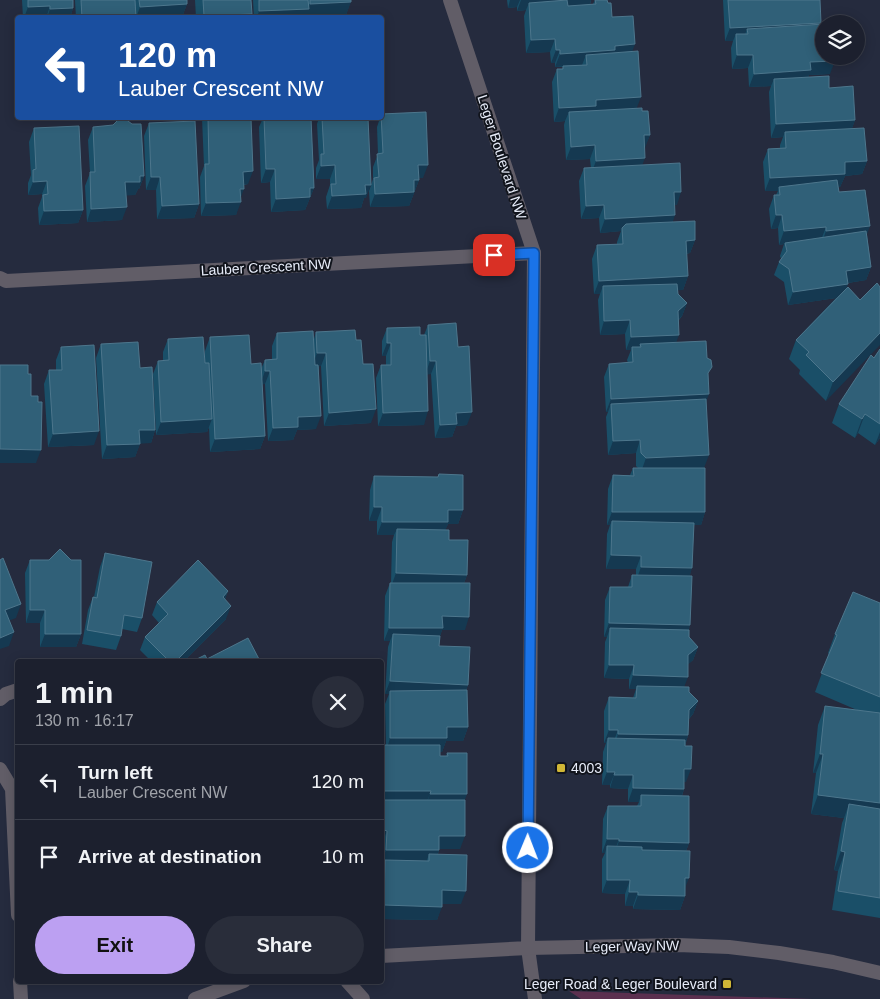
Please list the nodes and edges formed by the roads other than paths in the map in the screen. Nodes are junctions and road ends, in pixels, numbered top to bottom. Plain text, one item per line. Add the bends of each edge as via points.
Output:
1 (450, 0) edge
2 (534, 253) junction
3 (0, 278) edge
4 (15, 691) edge
5 (0, 699) edge
6 (0, 769) edge
7 (15, 786) edge
8 (528, 948) junction
9 (384, 956) edge
10 (880, 974) edge
11 (20, 984) edge
12 (236, 984) edge
13 (350, 984) edge
14 (21, 999) edge
15 (195, 999) edge
16 (363, 999) edge
17 (535, 999) edge

1 - 2 street, Leger Boulevard NW
2 - 3 street, Lauber Crescent NW via 6,281
2 - 8 street, Leger Boulevard NW
4 - 5 street
6 - 7 street
8 - 9 street, Leger Way NW
8 - 10 street, Leger Way NW via 678,945 729,948 832,962
8 - 17 street, Leger Boulevard NW
11 - 14 street
12 - 15 street
13 - 16 street

